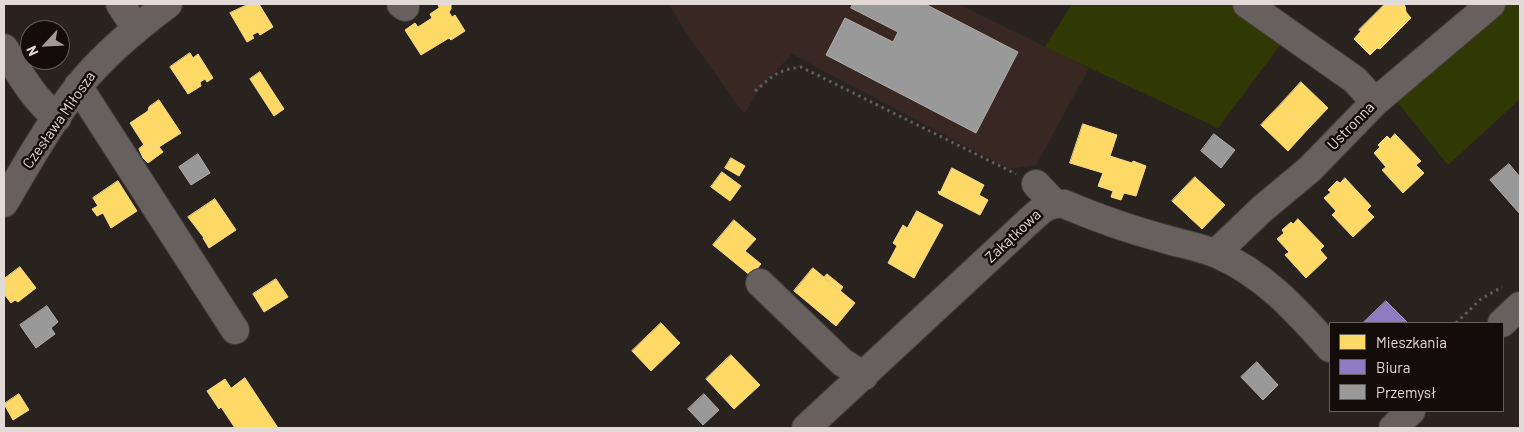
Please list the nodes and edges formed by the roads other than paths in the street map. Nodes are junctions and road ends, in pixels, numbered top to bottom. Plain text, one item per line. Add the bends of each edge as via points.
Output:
1 (120, 4) edge
2 (168, 4) edge
3 (1247, 4) edge
4 (1491, 4) edge
5 (136, 28) junction
6 (4, 48) edge
7 (78, 86) junction
8 (1375, 102) junction
9 (57, 118) junction
10 (4, 203) edge
11 (1216, 253) junction
12 (760, 283) dead end
13 (1520, 306) edge
14 (1503, 322) edge
15 (235, 330) dead end
16 (1329, 347) edge
17 (864, 376) junction
18 (806, 428) edge

1 - 5 street
2 - 5 street, Czesława Miłosza
3 - 8 street via 1355,80
4 - 8 street, Ustronna
5 - 7 street, Czesława Miłosza
6 - 9 street via 28,88
7 - 9 street, Czesława Miłosza
7 - 15 street
8 - 11 street, Ustronna via 1310,169
9 - 10 street, Czesława Miłosza
11 - 16 street, Zakątkowa via 1250,272 1288,302
11 - 17 street, Zakątkowa via 1163,239 1064,204 1045,194 1045,207
12 - 17 street via 842,362
13 - 14 street
17 - 18 street, Zakątkowa

